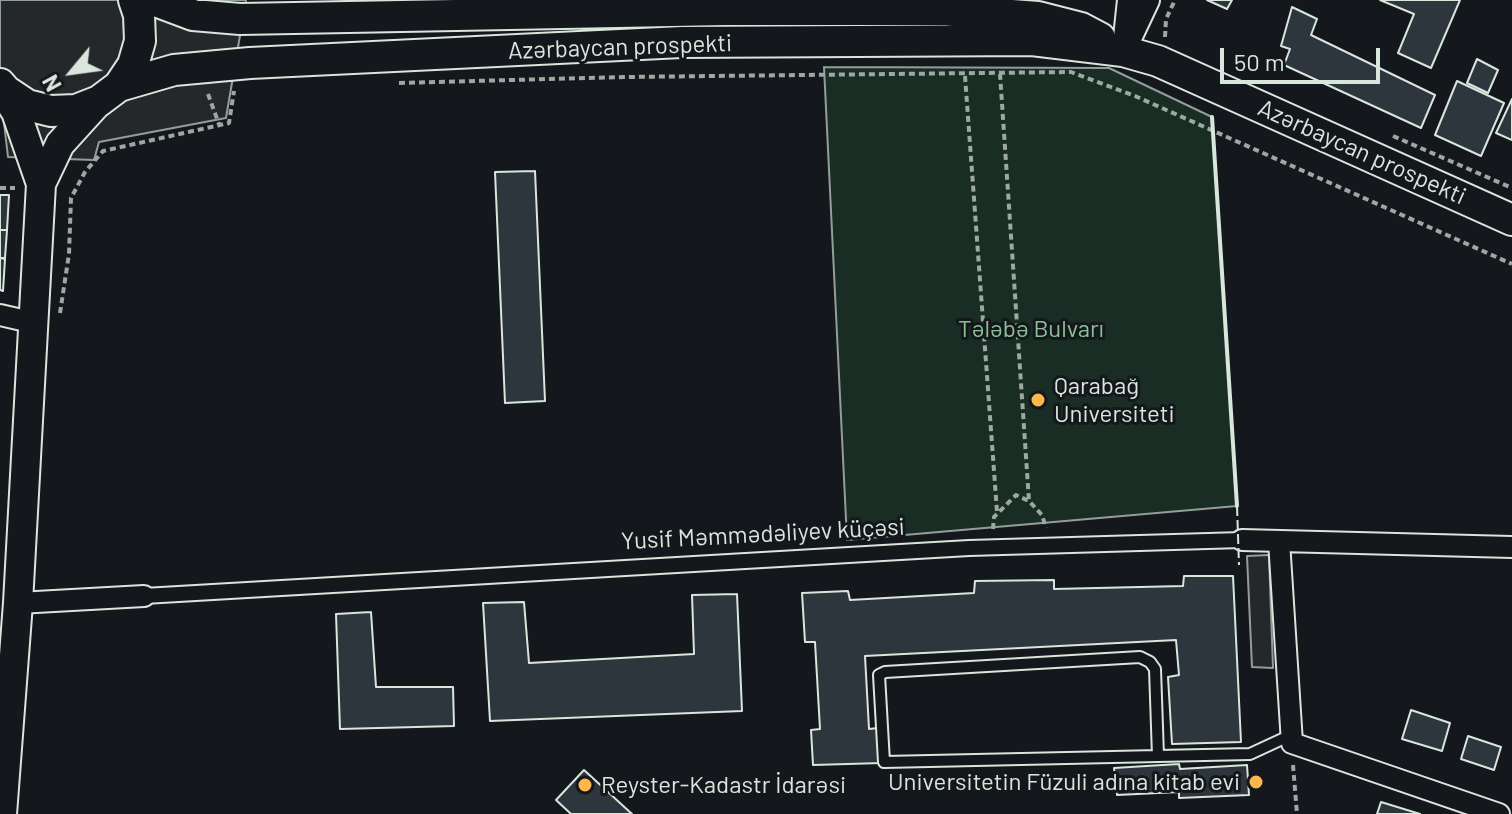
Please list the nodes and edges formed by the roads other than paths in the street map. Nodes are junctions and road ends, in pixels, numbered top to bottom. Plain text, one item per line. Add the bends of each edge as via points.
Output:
1 (134, 0) edge
2 (153, 0) edge
3 (1128, 0) edge
4 (1147, 0) edge
5 (833, 5) edge
6 (725, 10) junction
7 (726, 44) junction
8 (1123, 51) junction
9 (0, 85) edge
10 (109, 94) junction
11 (28, 186) junction
12 (1512, 220) edge
13 (0, 315) edge
14 (35, 323) junction
15 (1242, 540) joint
16 (1279, 541) junction
17 (1512, 547) edge
18 (144, 596) joint
19 (14, 603) junction
20 (1291, 739) junction
21 (1158, 756) junction
22 (2, 814) edge
23 (1499, 814) edge

1 - 10 main road via 140,41 133,65
2 - 6 main road, Azərbaycan prospekti via 193,15 240,19
3 - 8 street
4 - 8 street
5 - 6 main road, Azərbaycan prospekti
5 - 8 main road, Azərbaycan prospekti via 1038,17 1081,28
6 - 7 main road
7 - 8 main road, Azərbaycan prospekti via 1032,40
7 - 10 main road, Azərbaycan prospekti via 250,63 174,70
8 - 12 main road, Azərbaycan prospekti via 1158,61
9 - 10 main road, Azərbaycan prospekti via 27,105 51,111 76,110
9 - 11 main road via 16,112
10 - 11 main road
11 - 14 main road
13 - 14 street
14 - 19 main road
15 - 16 street, Yusif Məmmədəliyev küçəsi
15 - 18 street, Yusif Məmmədəliyev küçəsi via 969,548
16 - 17 street, Yusif Məmmədəliyev küçəsi
16 - 20 street
18 - 19 street, Yusif Məmmədəliyev küçəsi
19 - 22 main road
20 - 21 lane via 1250,754
20 - 23 street
21 - 21 lane via 1155,669 1140,657 879,675 884,762

